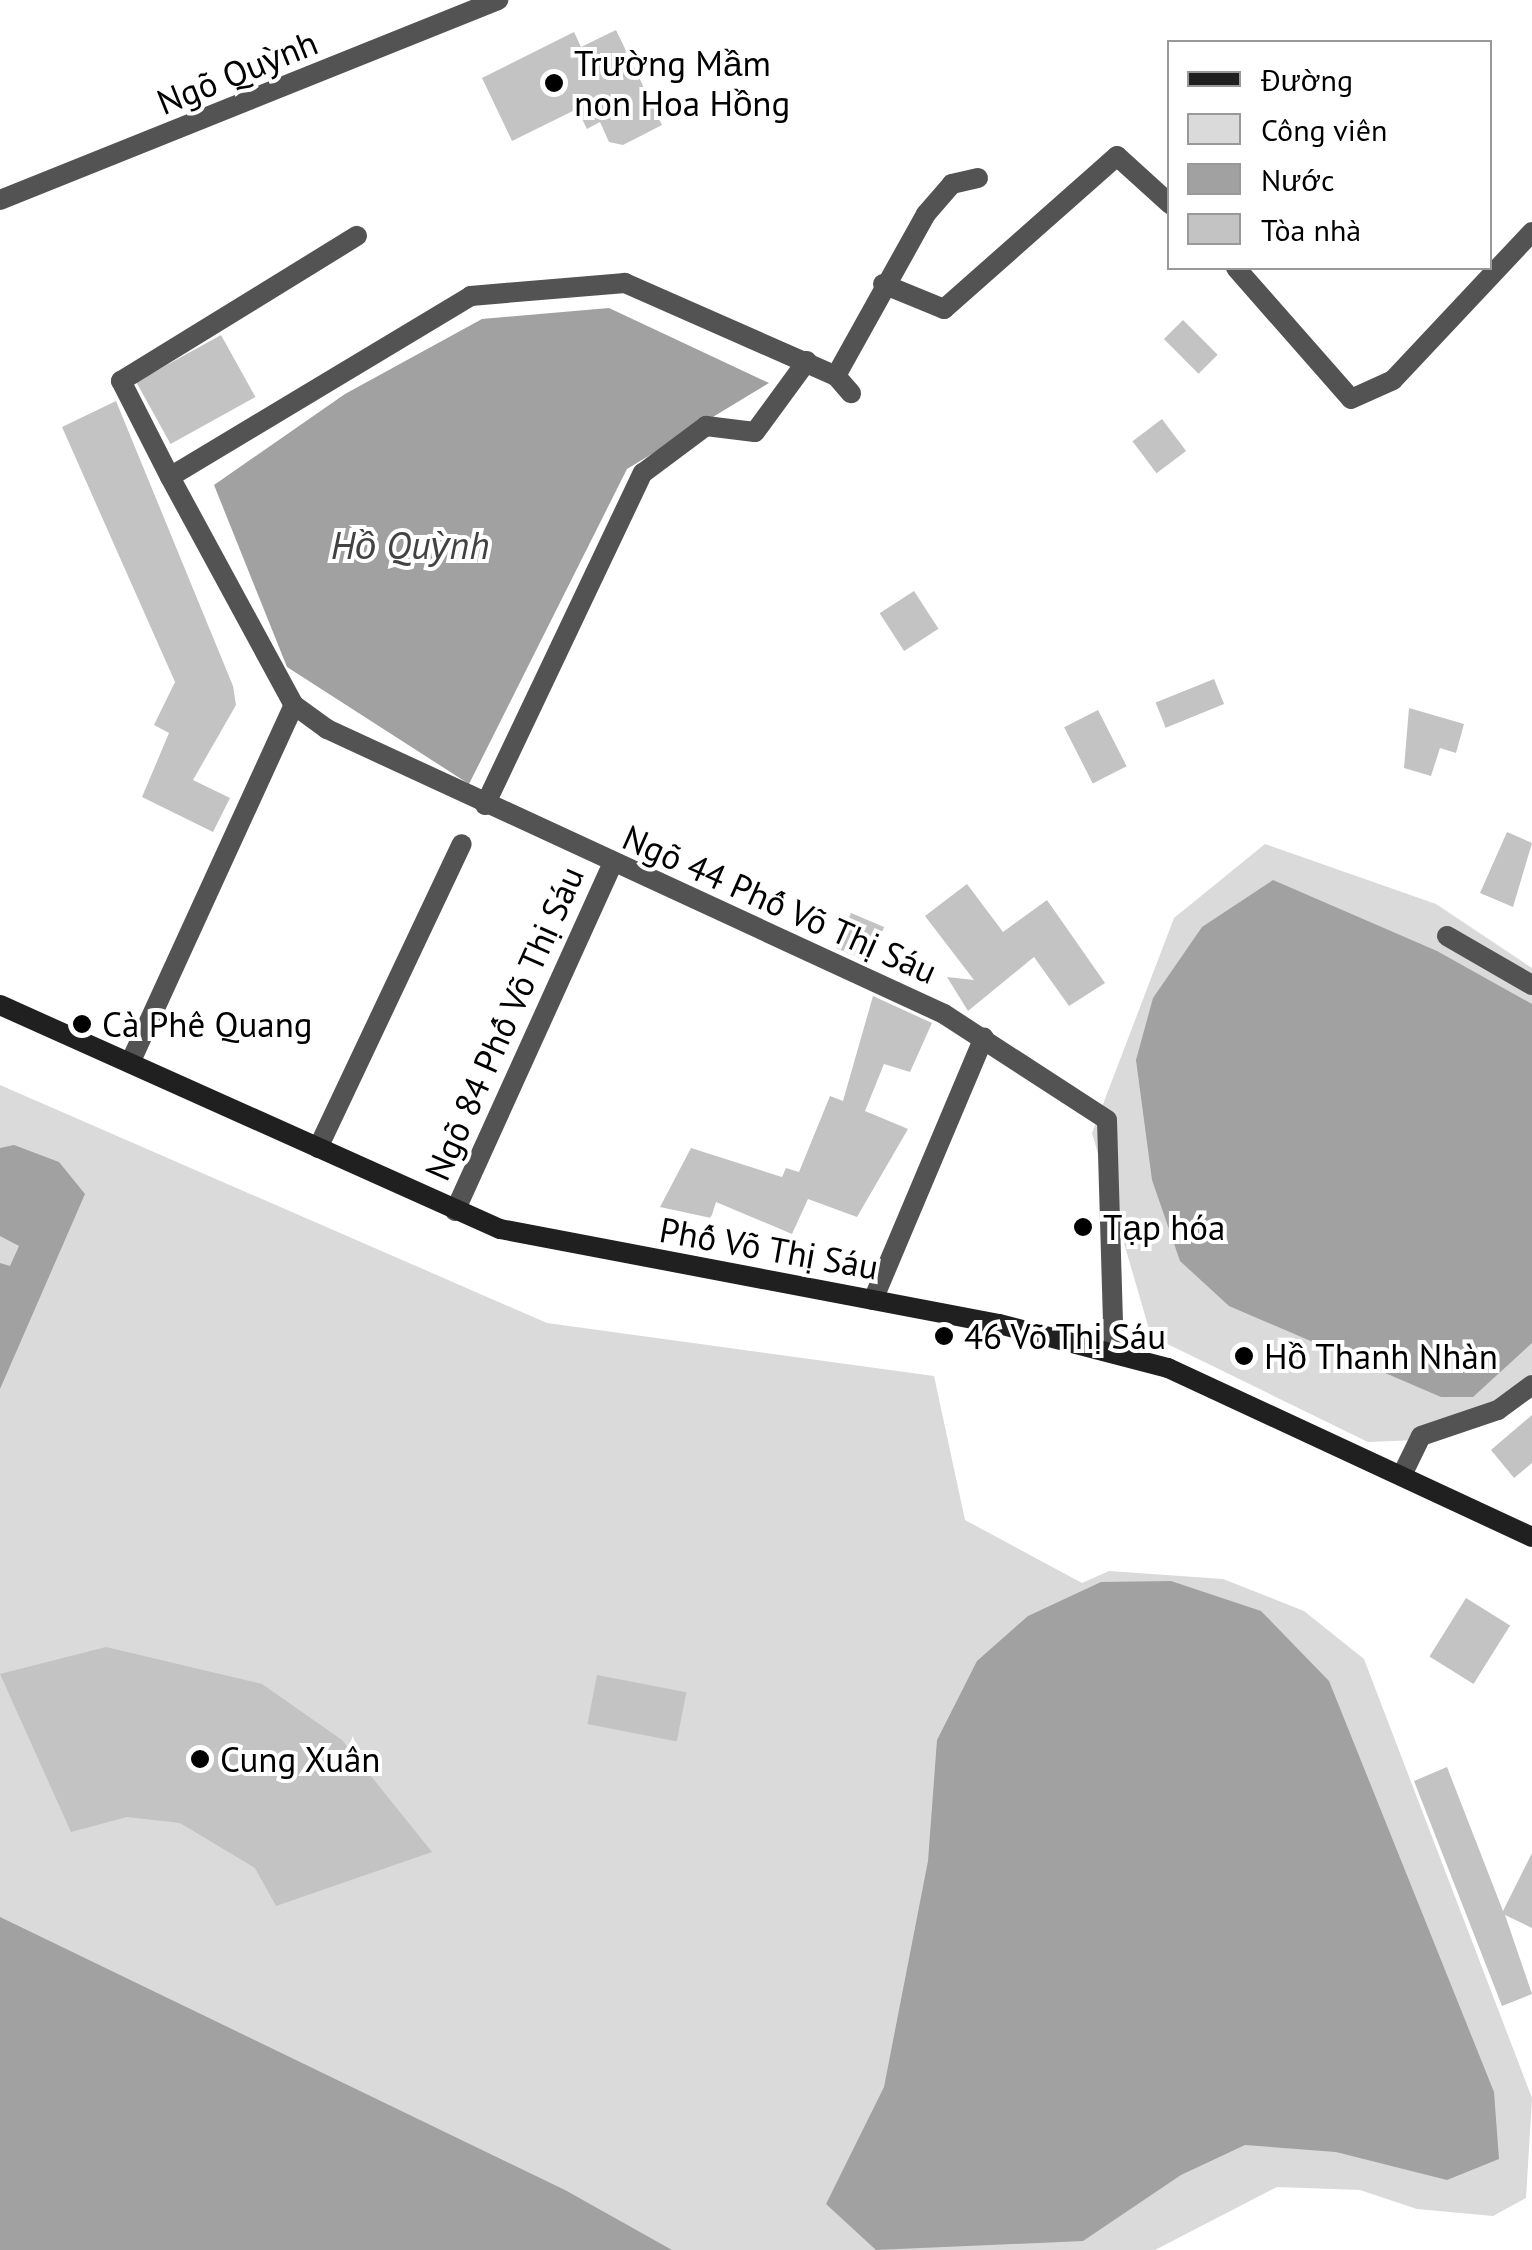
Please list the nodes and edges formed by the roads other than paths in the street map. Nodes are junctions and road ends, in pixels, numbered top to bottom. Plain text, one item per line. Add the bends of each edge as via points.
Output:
1 (498, 0) edge
2 (978, 178) dead end
3 (0, 200) edge
4 (1167, 201) edge
5 (1532, 232) edge
6 (357, 236) dead end
7 (1238, 270) edge
8 (883, 284) junction
9 (808, 361) junction
10 (836, 376) junction
11 (850, 393) dead end
12 (170, 477) junction
13 (294, 705) junction
14 (485, 804) junction
15 (462, 844) dead end
16 (612, 863) junction
17 (1447, 936) dead end
18 (1532, 985) edge
19 (0, 1005) edge
20 (984, 1037) junction
21 (130, 1063) junction
22 (318, 1148) junction
23 (454, 1210) junction
24 (873, 1300) junction
25 (1114, 1352) junction
26 (1532, 1385) edge
27 (1402, 1475) junction
28 (1532, 1537) edge

1 - 3 street, Ngõ Quỳnh
2 - 8 street via 952,184
4 - 8 street via 1117,156 944,309
5 - 7 street via 1393,380 1351,399
6 - 12 street via 121,381
8 - 10 street
9 - 10 street
9 - 12 street via 625,283 471,296
9 - 14 street via 755,432 706,426 642,473
10 - 11 street
12 - 13 street
13 - 14 street, Ngõ 44 Phố Võ Thị Sáu
13 - 21 street
14 - 16 street, Ngõ 44 Phố Võ Thị Sáu
15 - 22 street
16 - 20 street, Ngõ 44 Phố Võ Thị Sáu
16 - 23 street, Ngõ 84 Phố Võ Thị Sáu
17 - 18 street
19 - 21 street, Phố Võ Thị Sáu
20 - 24 street
20 - 25 street, Ngõ 44 Phố Võ Thị Sáu via 1107,1120
21 - 22 street, Phố Võ Thị Sáu
22 - 23 street, Phố Võ Thị Sáu
23 - 24 street, Phố Võ Thị Sáu via 538,1239
24 - 25 street, Phố Võ Thị Sáu
25 - 27 street, Phố Võ Thị Sáu via 1220,1388
26 - 27 street via 1498,1410 1421,1436
27 - 28 street, Phố Võ Thị Sáu

